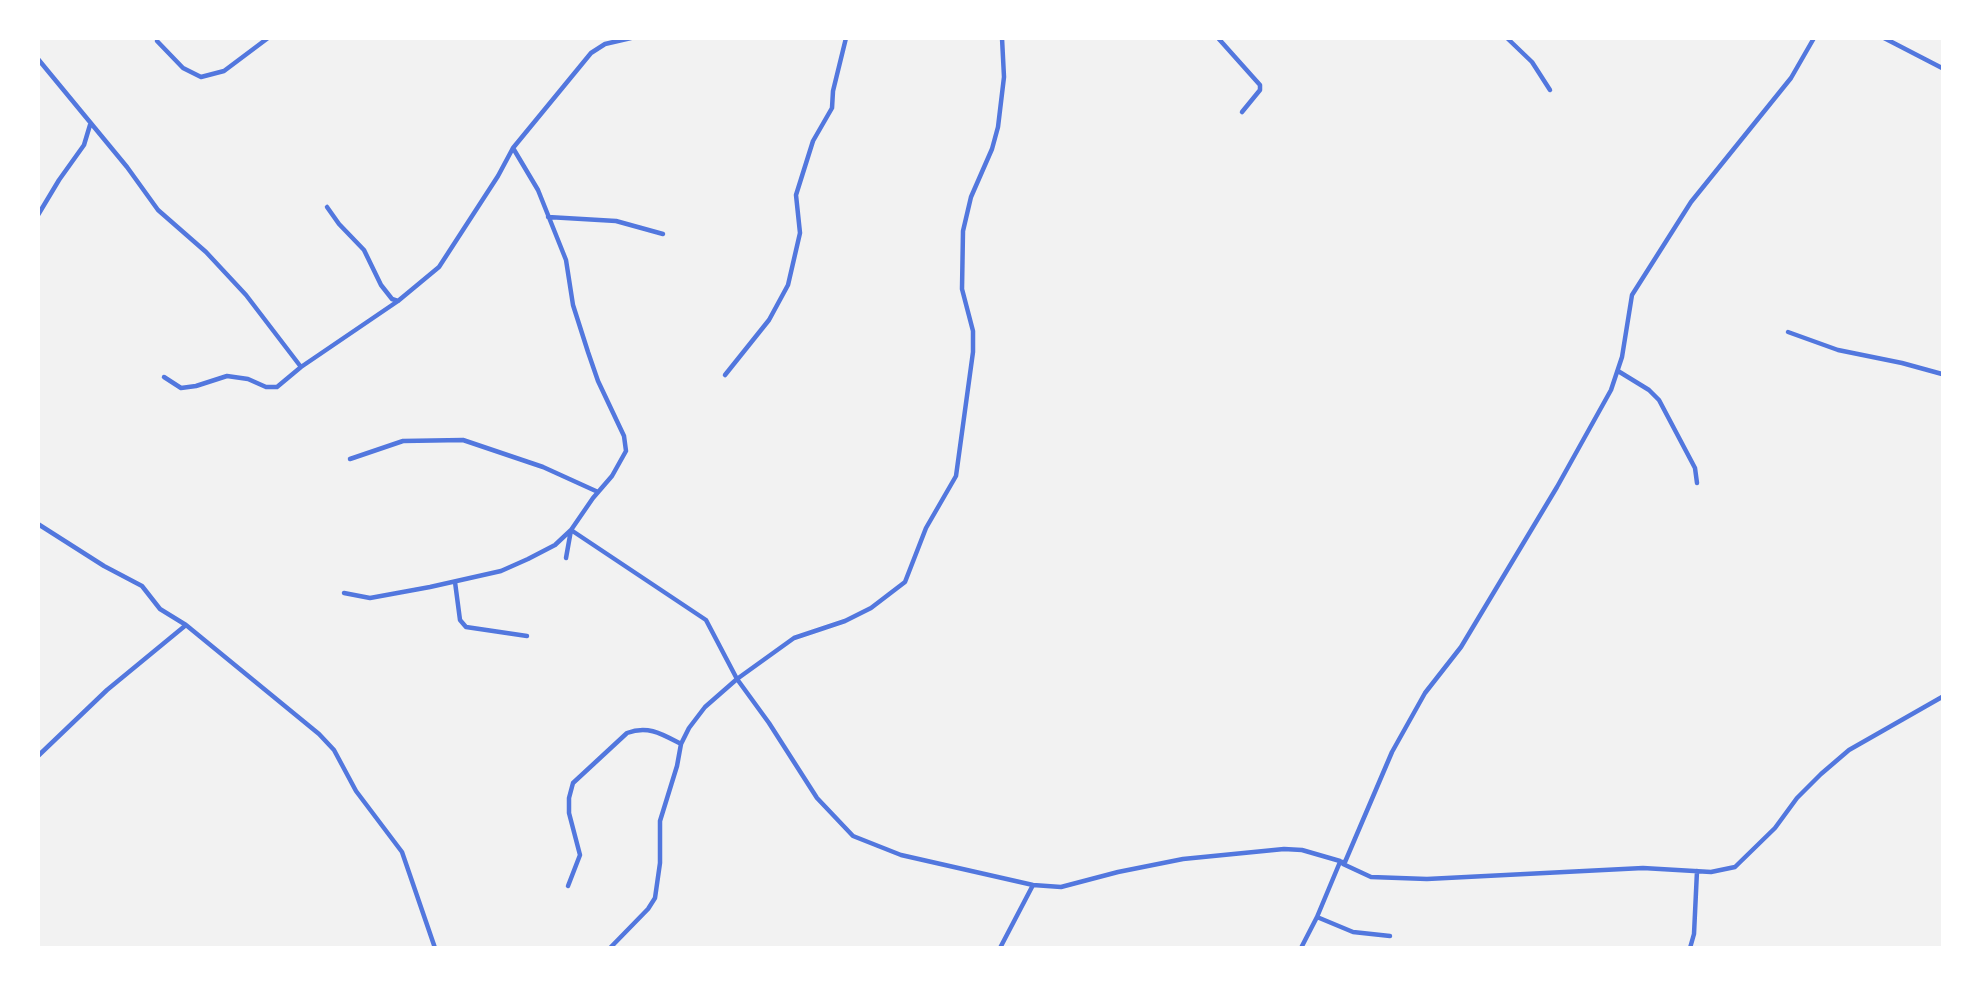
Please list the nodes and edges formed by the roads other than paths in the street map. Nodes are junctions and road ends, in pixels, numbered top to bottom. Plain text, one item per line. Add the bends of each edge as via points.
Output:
1 (268, 38) edge
2 (631, 38) edge
3 (846, 38) edge
4 (1002, 38) edge
5 (1219, 38) edge
6 (1507, 38) edge
7 (1814, 38) edge
8 (1884, 38) edge
9 (157, 41) dead end
10 (38, 59) edge
11 (1942, 68) edge
12 (1550, 90) dead end
13 (1242, 112) dead end
14 (90, 125) junction
15 (513, 148) junction
16 (327, 207) dead end
17 (38, 215) edge
18 (548, 218) junction
19 (663, 234) dead end
20 (398, 301) junction
21 (1788, 332) dead end
22 (301, 367) junction
23 (1618, 371) junction
24 (1942, 374) edge
25 (725, 375) dead end
26 (164, 377) dead end
27 (350, 458) dead end
28 (1697, 483) dead end
29 (598, 492) junction
30 (38, 524) edge
31 (571, 530) junction
32 (565, 558) dead end
33 (455, 582) junction
34 (344, 593) dead end
35 (186, 625) junction
36 (527, 636) dead end
37 (737, 679) junction
38 (1942, 697) edge
39 (681, 744) junction
40 (38, 756) edge
41 (1342, 862) junction
42 (1697, 871) junction
43 (568, 886) dead end
44 (1033, 886) junction
45 (1317, 917) junction
46 (1390, 936) dead end
47 (435, 947) edge
48 (610, 947) edge
49 (1000, 947) edge
50 (1301, 947) edge
51 (1690, 947) edge

1 - 9 street via 224,71 201,77 183,68
2 - 15 street via 605,44 591,53
3 - 25 street via 832,108 813,141 796,195 800,233 788,285 769,320
4 - 37 street via 1004,77 998,127 963,232 962,289 973,331 973,352 951,488 926,528 905,582 845,621 794,638
5 - 13 street via 1260,85
6 - 12 street via 1532,62
7 - 23 street via 1791,78 1691,202 1632,295
8 - 11 street
10 - 14 street
14 - 17 street via 84,145
14 - 22 street via 158,210 246,295
15 - 18 street
15 - 20 street via 439,267
16 - 20 street via 363,250 381,285
18 - 19 street via 617,221
18 - 29 street via 566,260 573,305 598,381 626,444 620,465
20 - 22 street
21 - 24 street via 1838,350
22 - 26 street via 277,387 227,376 181,388
23 - 28 street via 1659,400 1695,468
23 - 41 street via 1530,533 1392,752
27 - 29 street via 403,441 463,440 543,467
29 - 31 street
30 - 35 street via 142,586 160,608
31 - 32 street
31 - 33 street via 528,559
31 - 37 street via 706,620
33 - 34 street via 370,598
33 - 36 street via 460,620 466,627
35 - 40 street via 107,690
35 - 47 street via 272,693 334,750 356,791 402,852
37 - 39 street via 705,707
37 - 44 street via 817,798 853,836 901,855
38 - 42 street via 1849,750 1797,798 1775,828 1735,867
39 - 43 street via 646,728 627,733 573,783 569,813 580,855
39 - 48 street via 660,821 655,898
41 - 42 street via 1371,877 1396,879 1643,868
41 - 44 street via 1284,849 1183,859 1061,887
41 - 45 street
42 - 51 street
44 - 49 street
45 - 46 street via 1353,932
45 - 50 street

